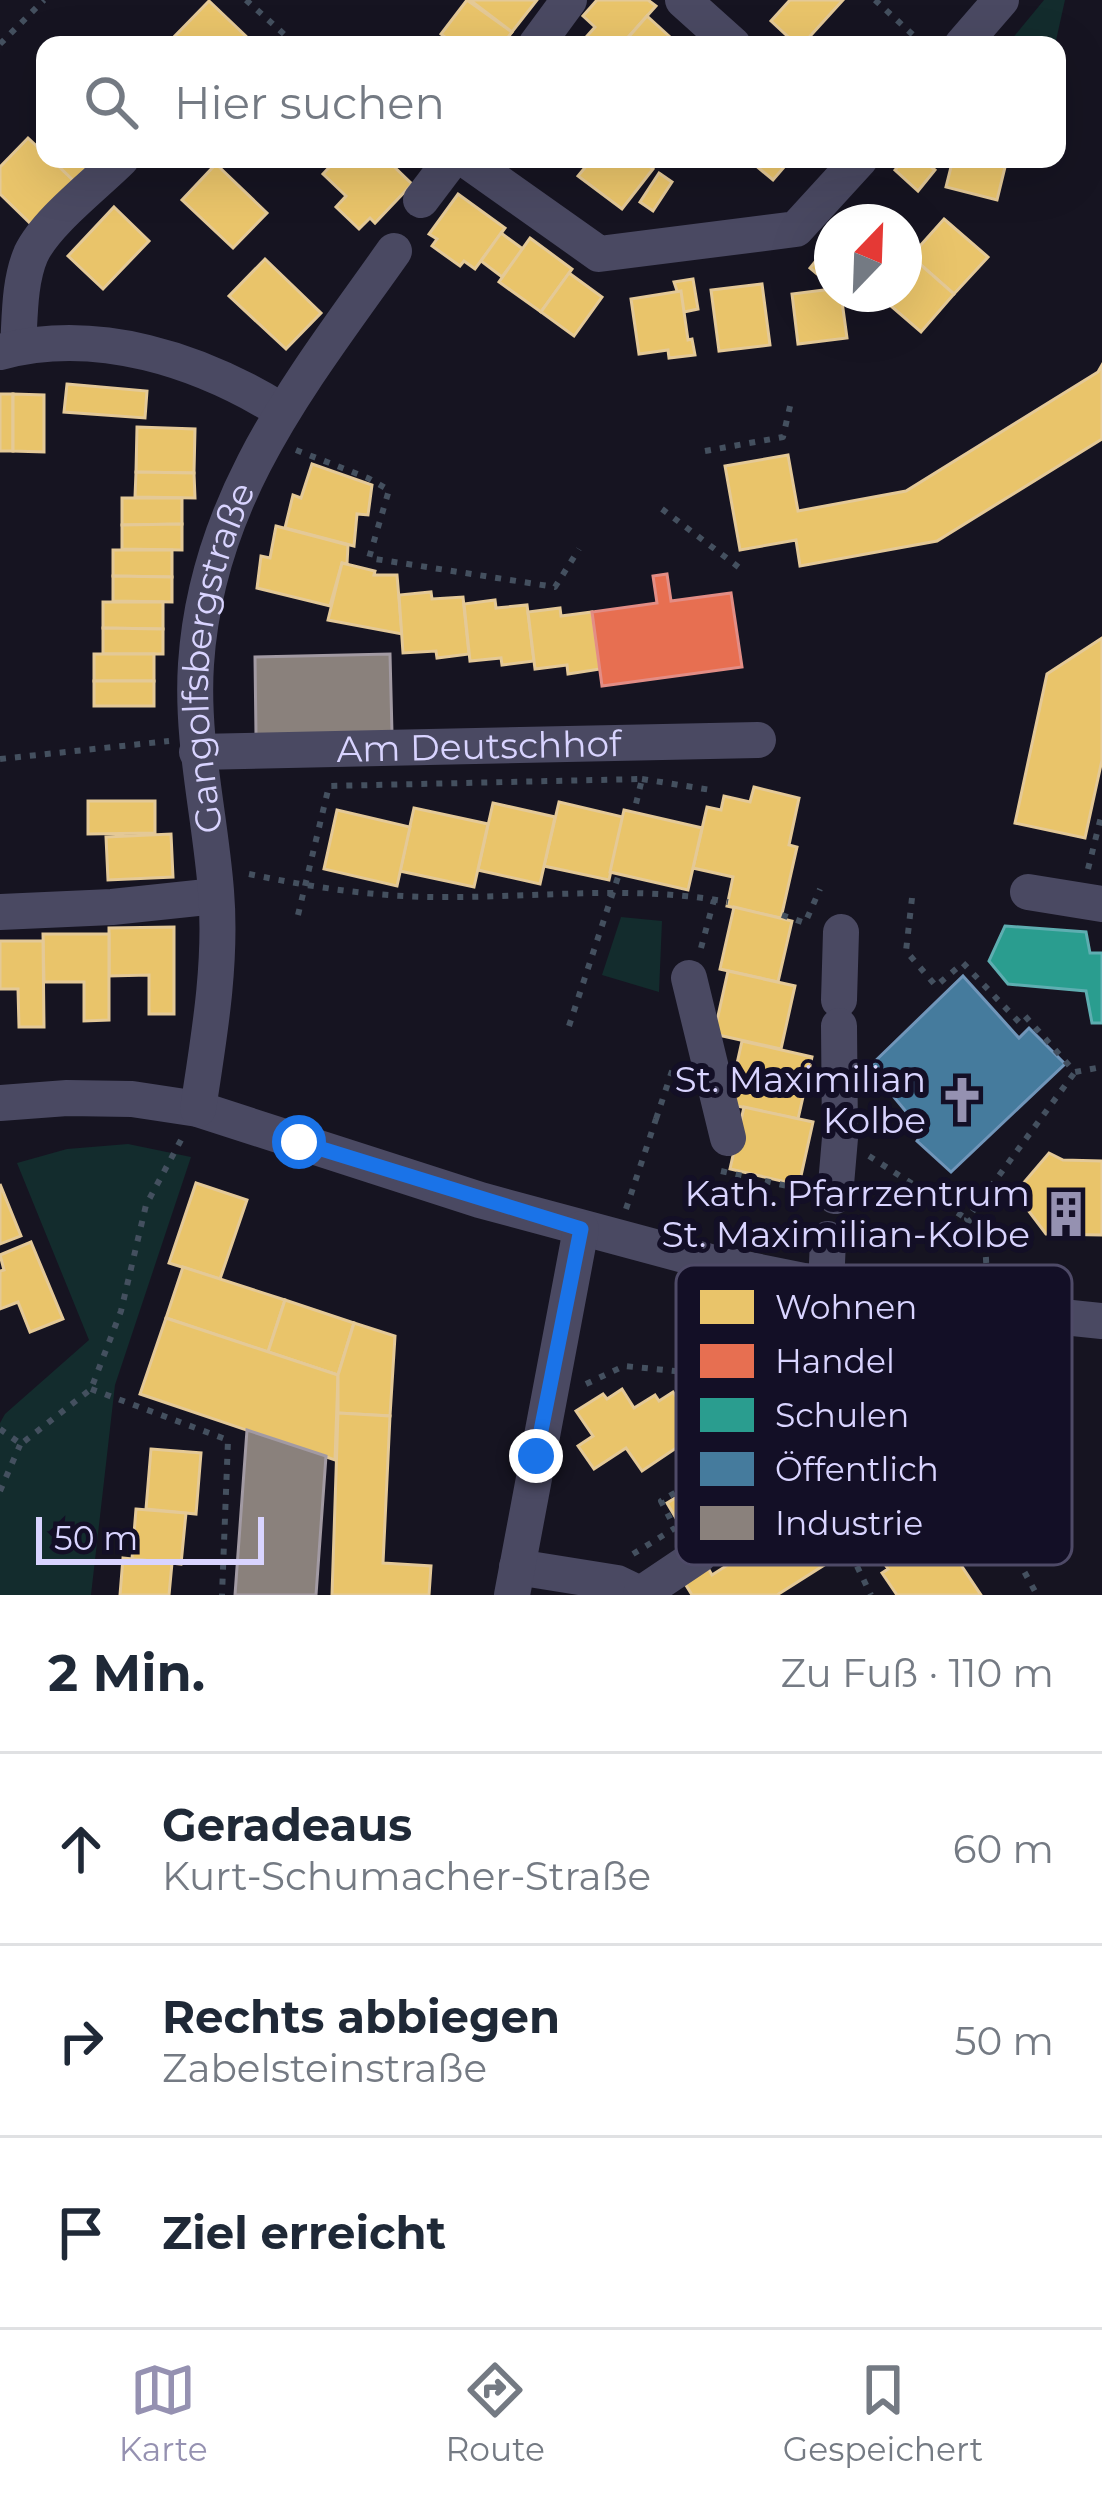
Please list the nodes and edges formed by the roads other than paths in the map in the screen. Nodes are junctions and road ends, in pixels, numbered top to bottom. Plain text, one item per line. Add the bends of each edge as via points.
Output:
1 (569, 0) edge
2 (682, 0) edge
3 (1001, 0) edge
4 (543, 36) edge
5 (723, 36) edge
6 (970, 36) edge
7 (112, 168) edge
8 (445, 168) edge
9 (478, 168) edge
10 (852, 168) edge
11 (421, 200) dead end
12 (394, 251) dead end
13 (9, 349) edge
14 (274, 423) junction
15 (758, 740) dead end
16 (197, 745) junction
17 (215, 881) junction
18 (1028, 892) dead end
19 (1090, 902) edge
20 (0, 912) edge
21 (841, 932) dead end
22 (688, 967) road end
23 (0, 1103) edge
24 (198, 1109) junction
25 (728, 1138) road end
26 (838, 1168) road end
27 (581, 1229) junction
28 (828, 1239) dead end
29 (730, 1265) edge
30 (827, 1265) edge
31 (1072, 1319) edge
32 (1102, 1321) edge
33 (685, 1565) edge
34 (514, 1581) edge
35 (642, 1595) edge

1 - 4 street
2 - 5 street
3 - 6 street
7 - 13 street via 32,252
8 - 11 street
9 - 10 street via 599,254 796,229
12 - 14 street, Gangolfsbergstraße
13 - 14 street via 60,343 189,363 238,383
14 - 16 street, Gangolfsbergstraße via 244,478 213,566 196,661
15 - 16 street, Am Deutschhof
16 - 17 street, Gangolfsbergstraße
17 - 20 street via 112,907
17 - 24 street, Gangolfsbergstraße via 216,959
18 - 19 street
21 - 26 street
22 - 25 street
23 - 24 street via 132,1099
24 - 27 street
27 - 29 street
27 - 34 street
28 - 30 street
31 - 32 street
33 - 35 street
34 - 35 street via 594,1578

